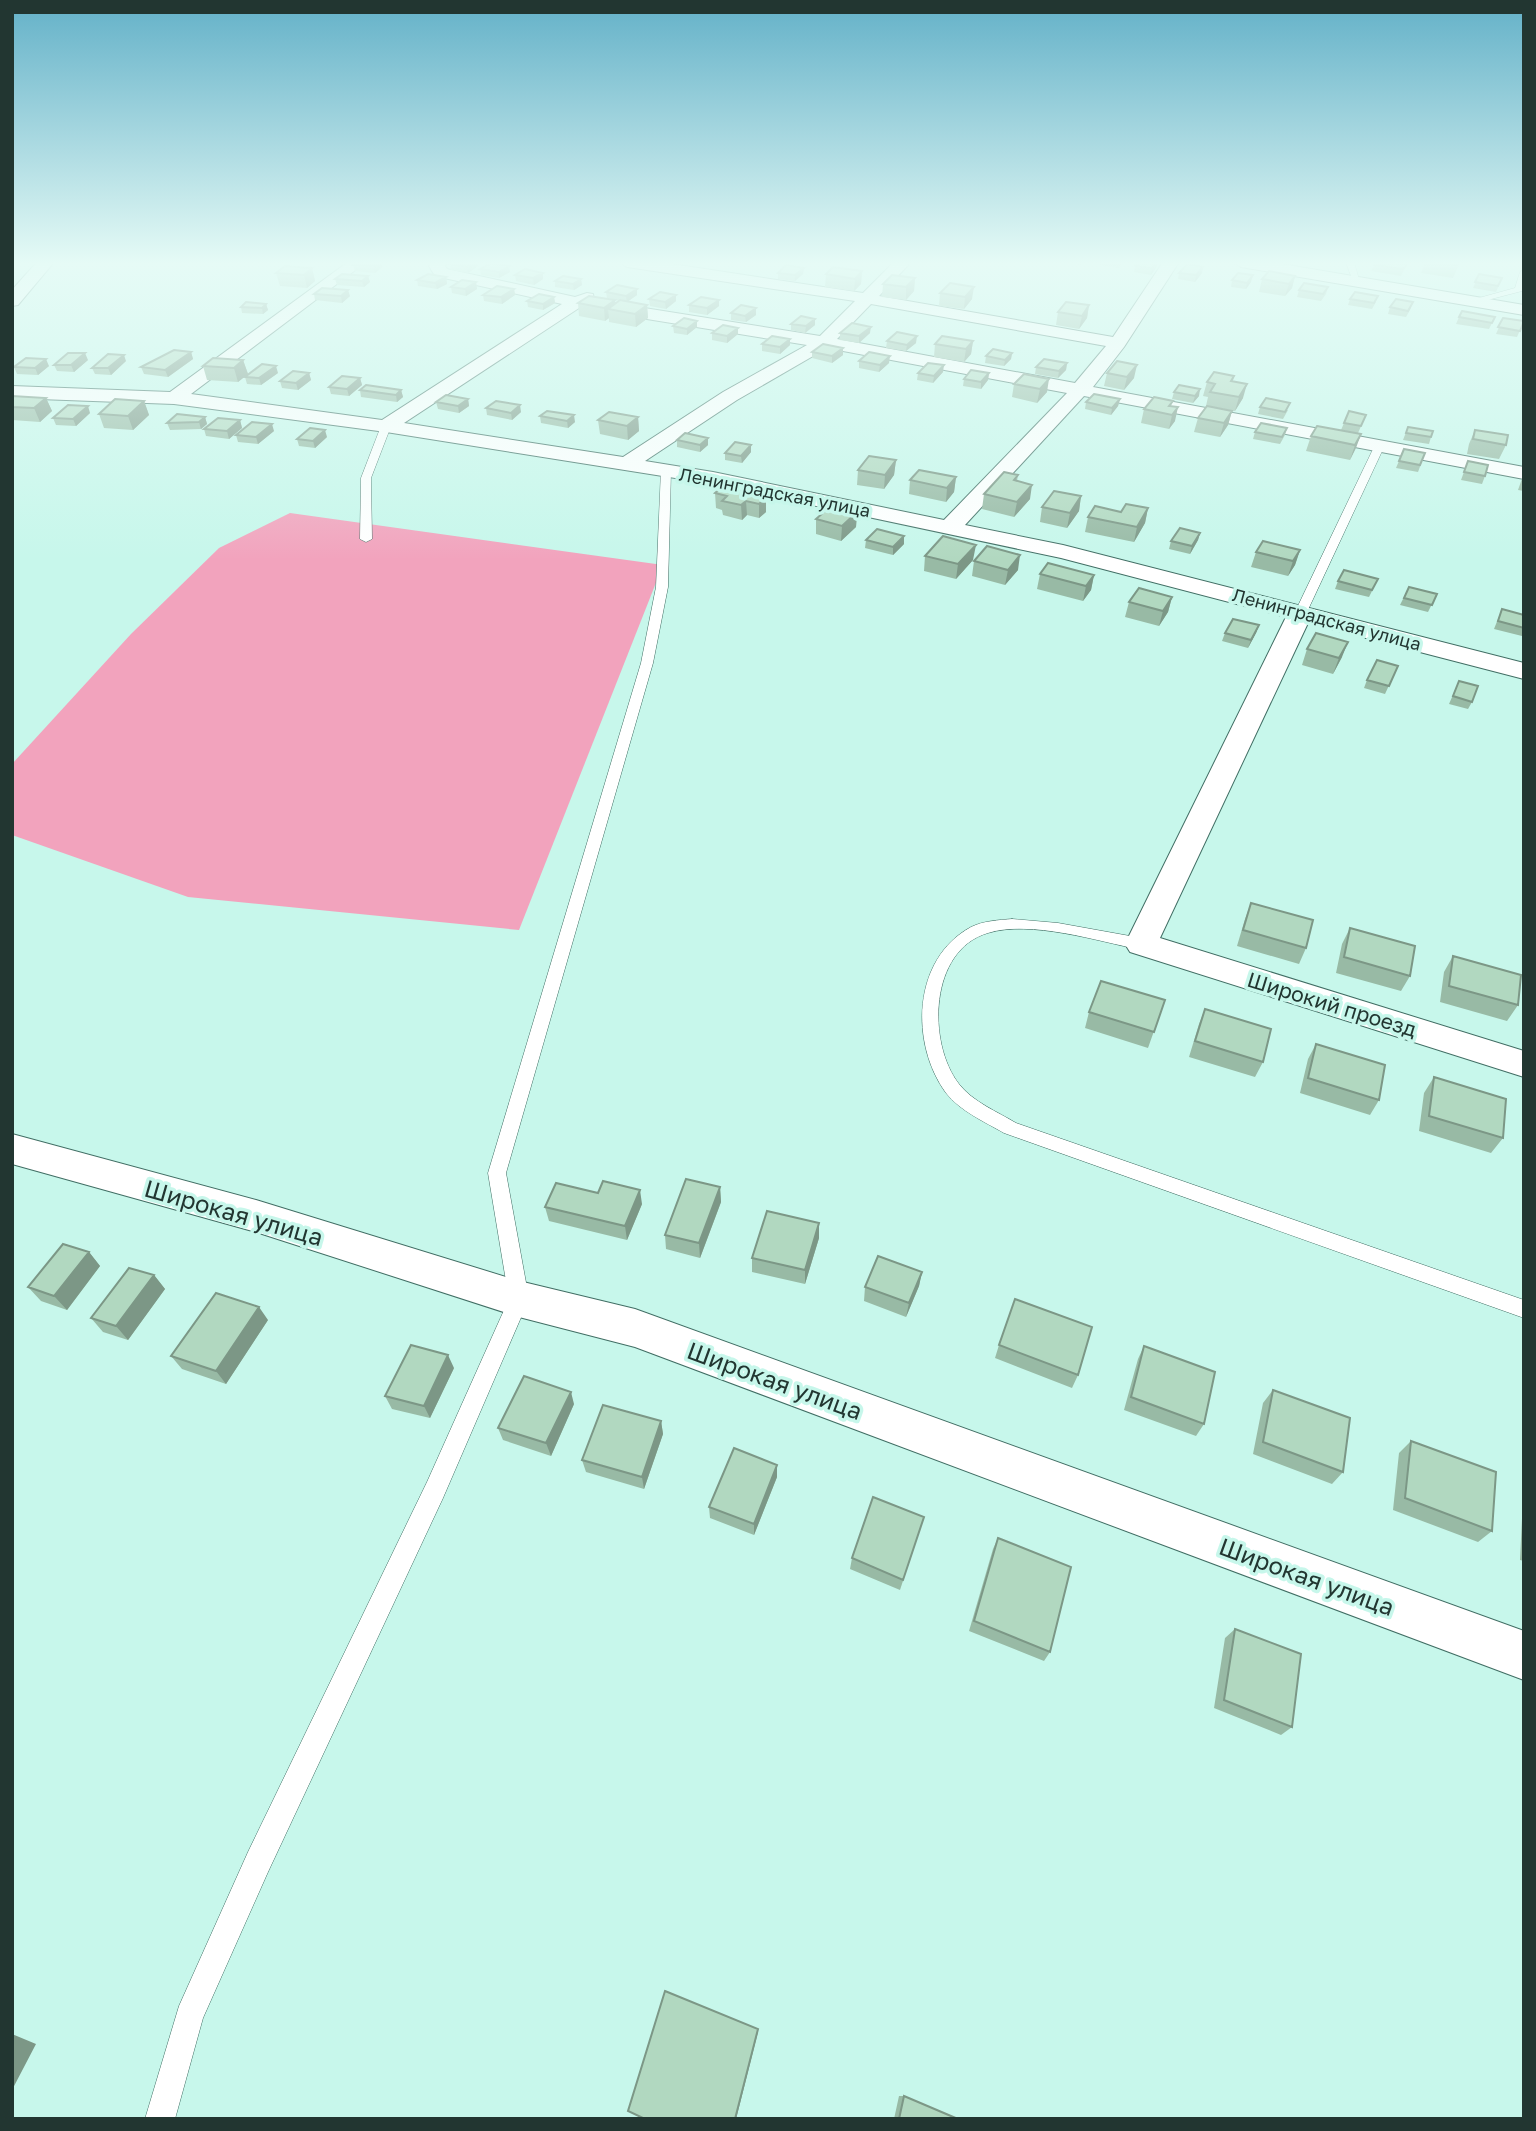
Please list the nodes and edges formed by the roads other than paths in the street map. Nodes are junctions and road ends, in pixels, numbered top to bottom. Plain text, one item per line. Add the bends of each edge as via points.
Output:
1 (223, 361) edge
2 (485, 361) edge
3 (790, 361) edge
4 (928, 361) edge
5 (1103, 361) edge
6 (1080, 390) junction
7 (12, 392) edge
8 (174, 398) junction
9 (386, 426) junction
10 (1379, 447) junction
11 (628, 463) junction
12 (666, 470) junction
13 (1524, 473) edge
14 (950, 527) junction
15 (366, 540) dead end
16 (1301, 612) junction
17 (1524, 671) edge
18 (1141, 944) junction
19 (1524, 1064) edge
20 (12, 1149) edge
21 (519, 1299) junction
22 (1524, 1309) edge
23 (1524, 1656) edge
24 (160, 2119) edge

1 - 8 street
2 - 9 street
3 - 11 street
4 - 6 street
5 - 6 street
6 - 10 street
6 - 14 street
7 - 8 street, Ленинградская улица
8 - 9 street, Ленинградская улица
9 - 11 street, Ленинградская улица
9 - 15 lane via 366,478
10 - 13 street
10 - 16 lane
11 - 12 street, Ленинградская улица
12 - 14 street, Ленинградская улица
12 - 21 lane via 662,587 647,663 497,1173
14 - 16 street, Ленинградская улица
16 - 17 street, Ленинградская улица
16 - 18 street
18 - 19 street, Широкий проезд
18 - 22 lane via 1003,924 978,930 951,950 937,975 930,1010 939,1066 954,1091 1010,1128
20 - 21 street, Широкая улица via 256,1216
21 - 23 street, Широкая улица via 635,1328
21 - 24 lane via 435,1490 189,2016

